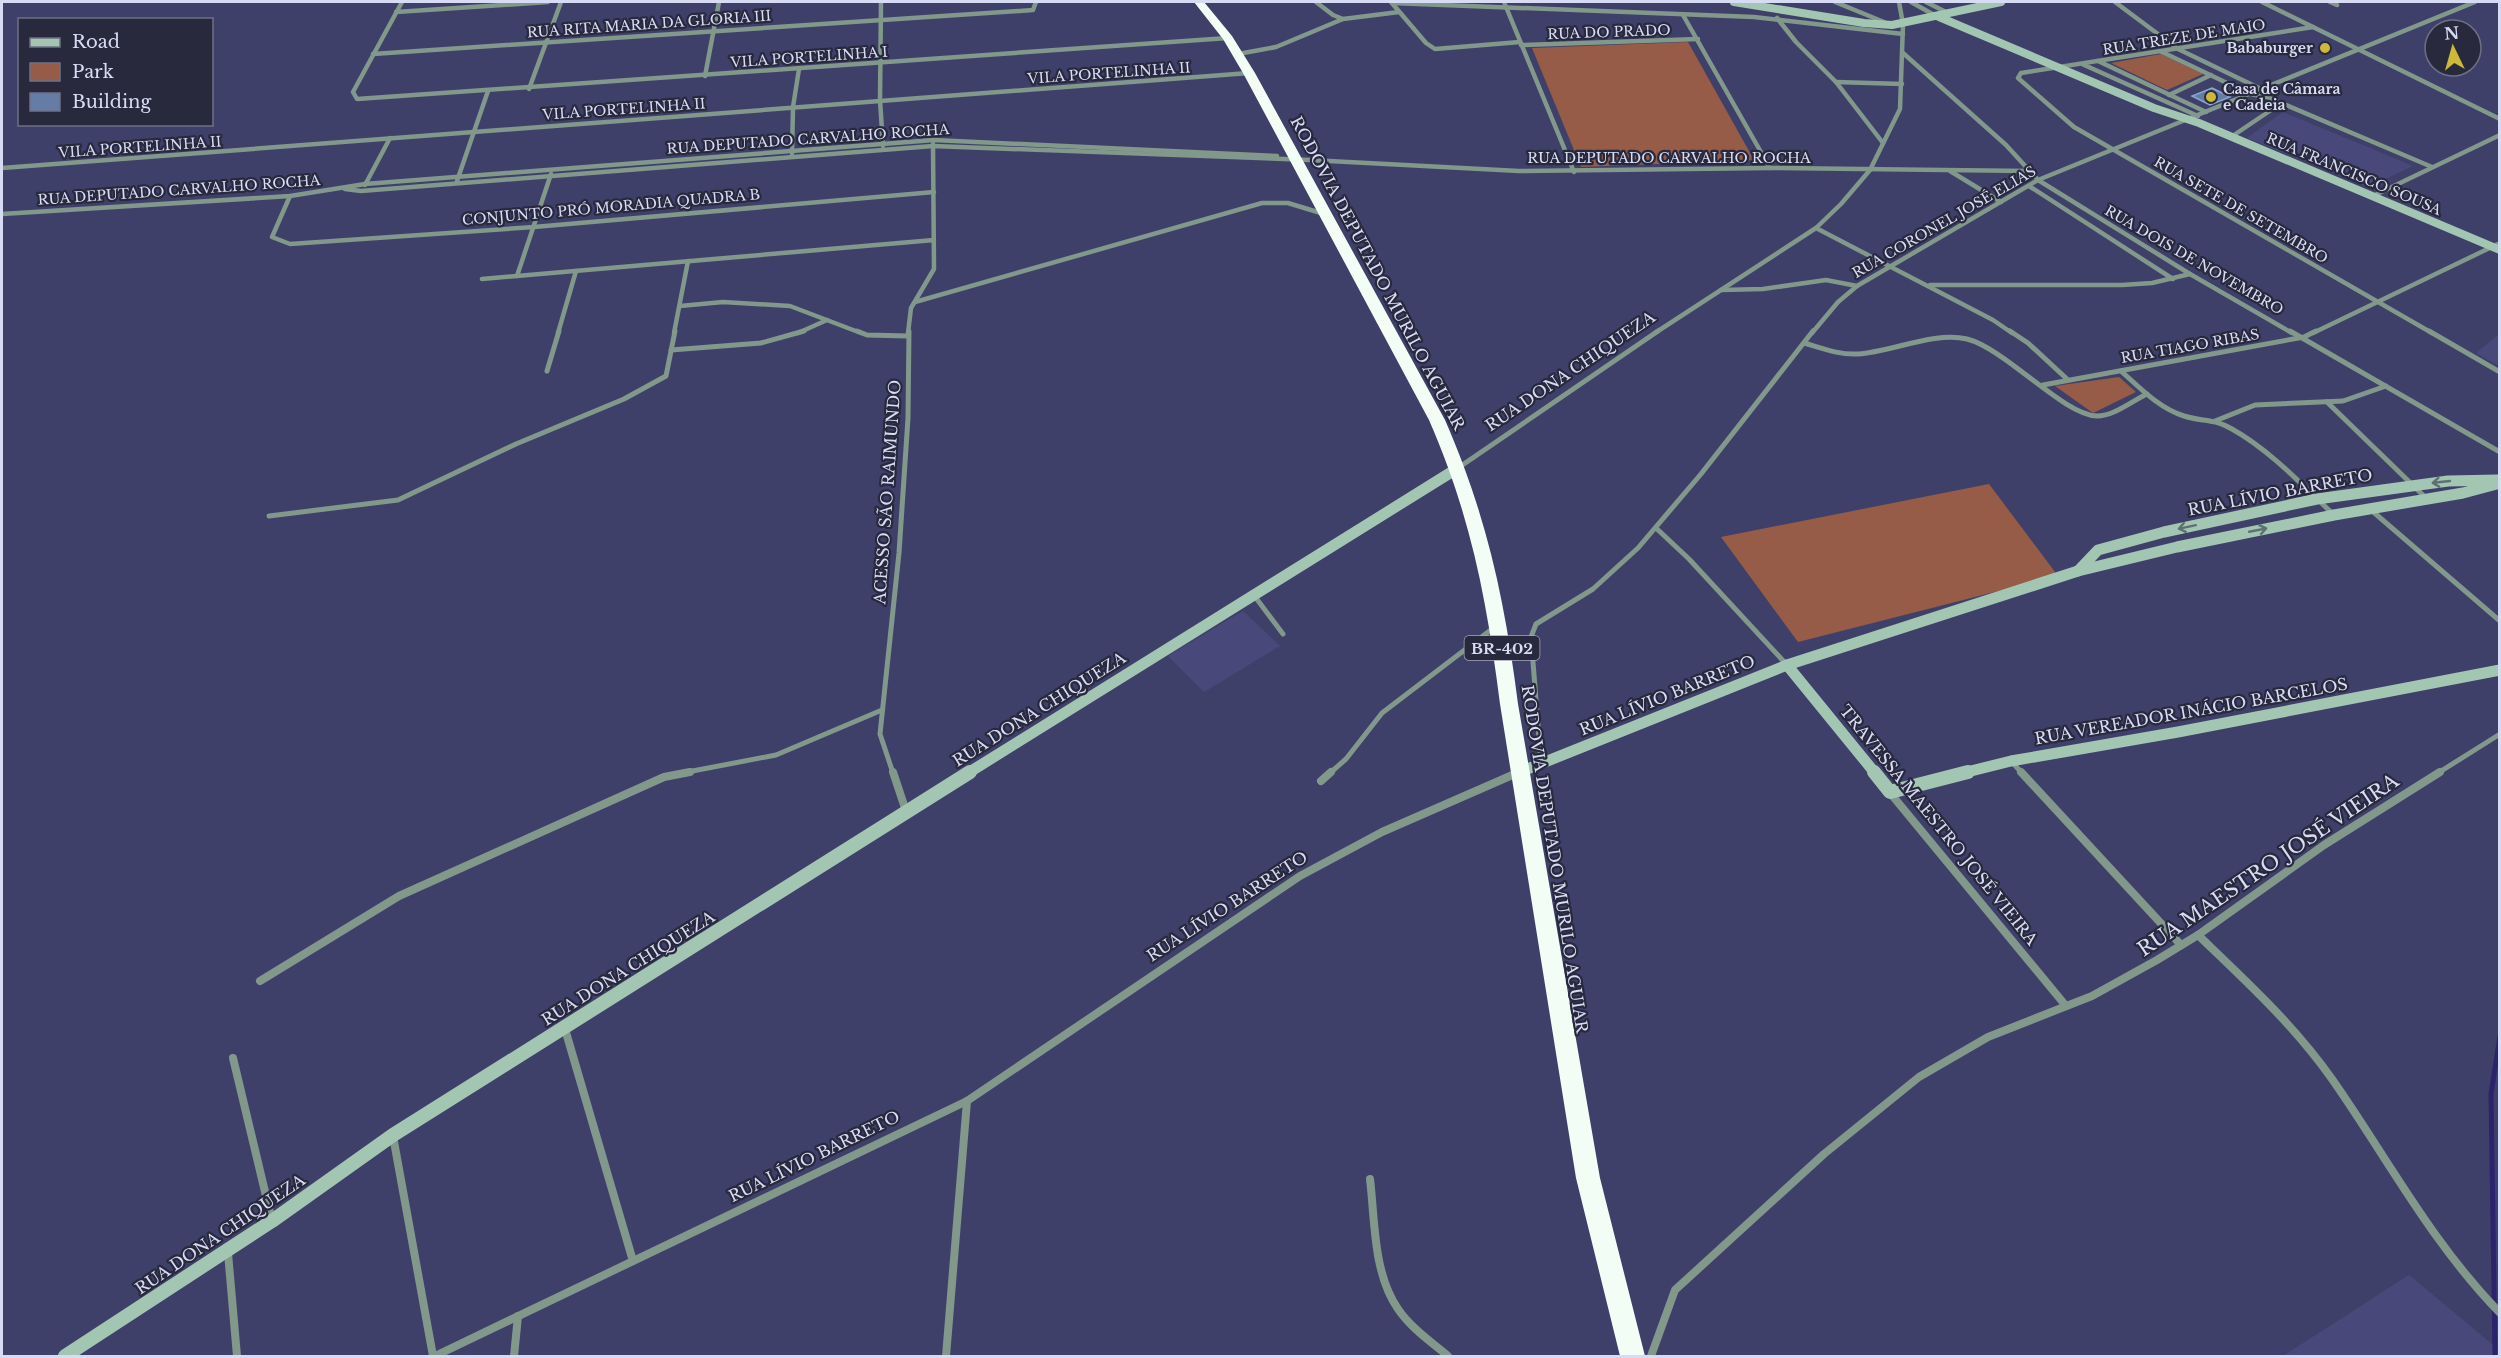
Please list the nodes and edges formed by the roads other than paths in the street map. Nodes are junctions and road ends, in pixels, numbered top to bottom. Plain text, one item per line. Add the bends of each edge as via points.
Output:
1 (402, 2) edge
2 (548, 2) edge
3 (561, 2) edge
4 (719, 2) edge
5 (881, 2) edge
6 (1036, 2) edge
7 (1199, 2) edge
8 (1316, 2) edge
9 (1392, 2) edge
10 (1504, 2) edge
11 (1734, 2) edge
12 (1835, 2) edge
13 (1899, 2) edge
14 (1911, 2) edge
15 (1926, 2) edge
16 (2001, 2) edge
17 (2115, 2) edge
18 (2262, 2) edge
19 (2330, 2) edge
20 (2475, 2) edge
21 (1766, 4) edge
22 (2337, 5) dead end
23 (1506, 8) junction
24 (396, 12) junction
25 (1399, 12) junction
26 (1950, 14) junction
27 (1683, 15) junction
28 (1939, 17) junction
29 (881, 19) junction
30 (1343, 19) junction
31 (1778, 19) junction
32 (1903, 24) junction
33 (1892, 25) junction
34 (2313, 27) junction
35 (714, 30) junction
36 (1903, 34) junction
37 (1228, 38) junction
38 (1698, 39) junction
39 (546, 42) junction
40 (2006, 42) junction
41 (1521, 43) junction
42 (2178, 49) junction
43 (2359, 49) junction
44 (2160, 51) junction
45 (1903, 53) junction
46 (373, 54) junction
47 (1238, 54) junction
48 (2098, 61) junction
49 (880, 63) junction
50 (2082, 64) junction
51 (2070, 66) junction
52 (2059, 68) junction
53 (800, 69) junction
54 (1249, 73) junction
55 (2211, 75) junction
56 (705, 76) junction
57 (1836, 82) junction
58 (1902, 84) junction
59 (529, 88) junction
60 (2260, 89) junction
61 (489, 91) junction
62 (2122, 92) junction
63 (2169, 94) junction
64 (2250, 94) junction
65 (2267, 97) junction
66 (880, 100) junction
67 (2280, 104) junction
68 (793, 107) junction
69 (2206, 112) junction
70 (2499, 118) edge
71 (2194, 119) junction
72 (473, 132) junction
73 (2499, 135) edge
74 (2231, 137) junction
75 (390, 138) junction
76 (933, 143) junction
77 (1883, 143) junction
78 (883, 144) junction
79 (884, 150) junction
80 (2112, 150) junction
81 (792, 151) junction
82 (792, 157) junction
83 (1302, 160) junction
84 (2432, 167) junction
85 (2, 168) edge
86 (1770, 168) junction
87 (552, 170) junction
88 (1870, 170) junction
89 (1950, 170) junction
90 (2028, 171) junction
91 (1574, 172) junction
92 (550, 176) junction
93 (458, 178) junction
94 (2038, 180) junction
95 (365, 184) junction
96 (456, 184) junction
97 (2029, 186) junction
98 (345, 189) junction
99 (362, 191) junction
100 (934, 192) junction
101 (290, 196) junction
102 (2373, 196) junction
103 (2001, 202) junction
104 (2, 214) edge
105 (1328, 216) junction
106 (534, 227) junction
107 (1816, 228) junction
108 (934, 240) junction
109 (2497, 246) edge
110 (688, 261) junction
111 (1890, 266) junction
112 (576, 271) junction
113 (2190, 274) junction
114 (518, 276) junction
115 (482, 279) dead end
116 (2173, 279) junction
117 (1929, 285) junction
118 (1857, 286) junction
119 (1720, 291) junction
120 (914, 302) junction
121 (2378, 303) junction
122 (680, 306) junction
123 (827, 320) junction
124 (908, 336) junction
125 (2304, 337) junction
126 (1804, 343) junction
127 (671, 350) junction
128 (547, 371) dead end
129 (2121, 371) junction
130 (2499, 372) edge
131 (2067, 379) junction
132 (2043, 385) junction
133 (2386, 386) junction
134 (2147, 394) junction
135 (2327, 402) junction
136 (2215, 421) junction
137 (2499, 452) edge
138 (1458, 468) junction
139 (2499, 481) edge
140 (2414, 485) junction
141 (2317, 499) junction
142 (2428, 500) junction
143 (2370, 509) junction
144 (2334, 515) junction
145 (269, 516) dead end
146 (1656, 528) junction
147 (2078, 571) junction
148 (1253, 594) junction
149 (2499, 621) edge
150 (1499, 625) junction
151 (1283, 634) dead end
152 (1787, 665) junction
153 (2499, 670) edge
154 (882, 710) junction
155 (2499, 734) edge
156 (2011, 761) junction
157 (1541, 763) junction
158 (1520, 772) junction
159 (1320, 781) dead end
160 (1890, 792) junction
161 (906, 812) junction
162 (2198, 935) junction
163 (2181, 945) junction
164 (260, 981) dead end
165 (2067, 1006) junction
166 (564, 1027) junction
167 (233, 1058) dead end
168 (967, 1101) junction
169 (393, 1135) junction
170 (1370, 1179) dead end
171 (272, 1221) junction
172 (228, 1251) junction
173 (633, 1261) junction
174 (2499, 1313) edge
175 (518, 1316) junction
176 (65, 1356) edge
177 (237, 1356) edge
178 (434, 1356) edge
179 (514, 1356) edge
180 (946, 1356) edge
181 (1448, 1356) edge
182 (1633, 1356) edge
183 (1651, 1356) edge

1 - 24 street
2 - 24 street
3 - 39 street
4 - 35 street
5 - 29 street
6 - 29 street, RUA RITA MARIA DA GLORIA III via 1033,10
7 - 37 highway, RODOVIA DEPUTADO MURILO AGUIAR / BR-402
8 - 30 street
9 - 23 street
9 - 25 street
10 - 23 street
11 - 21 street
12 - 33 street
13 - 32 street, RUA DONA CHIQUEZA
14 - 28 street, RUA FRANCISCO SOUSA
15 - 26 street, RUA FRANCISCO SOUSA
16 - 26 street
17 - 42 street
18 - 34 street
19 - 22 street
20 - 43 street, RUA CORONEL JOSÉ ELIAS
21 - 31 street
21 - 33 street
23 - 27 street
23 - 41 street
24 - 46 street
25 - 30 street
25 - 41 street, RUA DO PRADO via 1435,49
26 - 28 street
26 - 40 street, RUA FRANCISCO SOUSA
27 - 31 street
27 - 38 street
28 - 32 street
28 - 40 street, RUA FRANCISCO SOUSA
29 - 35 street, RUA RITA MARIA DA GLORIA III
29 - 49 street
30 - 47 street via 1276,47
31 - 36 street
31 - 57 street
32 - 33 street
32 - 36 street, RUA DONA CHIQUEZA
34 - 42 street, RUA TREZE DE MAIO
34 - 43 street
35 - 39 street, RUA RITA MARIA DA GLORIA III
35 - 56 street
36 - 45 street, RUA DONA CHIQUEZA
37 - 47 highway, RODOVIA DEPUTADO MURILO AGUIAR / BR-402
37 - 49 street, VILA PORTELINHA I
38 - 41 street, RUA DO PRADO
38 - 86 street
39 - 46 street, RUA RITA MARIA DA GLORIA III
39 - 59 street
40 - 51 street, RUA FRANCISCO SOUSA
40 - 52 street, RUA FRANCISCO SOUSA
41 - 91 street
42 - 44 street, RUA TREZE DE MAIO
42 - 60 street
43 - 60 street, RUA CORONEL JOSÉ ELIAS
43 - 70 street
44 - 48 street, RUA TREZE DE MAIO
44 - 55 street
45 - 58 street, RUA DONA CHIQUEZA
45 - 90 street, RUA DOIS DE NOVEMBRO via 2006,145
46 - 61 street, VILA PORTELINHA I via 353,92 357,99
47 - 54 highway, RODOVIA DEPUTADO MURILO AGUIAR / BR-402
48 - 50 street, RUA TREZE DE MAIO
48 - 63 street
49 - 53 street, VILA PORTELINHA I
49 - 66 street
50 - 51 street, RUA TREZE DE MAIO
50 - 71 street, RUA FRANCISCO SOUSA
51 - 52 street, RUA TREZE DE MAIO
51 - 62 street, RUA FRANCISCO SOUSA
52 - 62 street, RUA FRANCISCO SOUSA
52 - 80 street, RUA SETE DE SETEMBRO via 2021,73 2018,78 2064,120
53 - 56 street, VILA PORTELINHA I
53 - 68 street
54 - 66 street, VILA PORTELINHA II
54 - 83 highway, RODOVIA DEPUTADO MURILO AGUIAR / BR-402
55 - 63 street
55 - 64 street
56 - 59 street, VILA PORTELINHA I
57 - 58 street
57 - 77 street
58 - 77 street, RUA DONA CHIQUEZA via 1900,109
59 - 61 street, VILA PORTELINHA I
60 - 64 street, RUA CORONEL JOSÉ ELIAS
60 - 65 street
61 - 72 street
62 - 71 street, RUA FRANCISCO SOUSA
63 - 69 street
64 - 65 street
64 - 69 street, RUA CORONEL JOSÉ ELIAS
65 - 67 street
66 - 68 street, VILA PORTELINHA II
66 - 78 street
67 - 74 street
67 - 84 street
68 - 72 street, VILA PORTELINHA II
68 - 81 street
69 - 71 street, RUA CORONEL JOSÉ ELIAS
71 - 74 street, RUA FRANCISCO SOUSA
71 - 80 street, RUA CORONEL JOSÉ ELIAS
72 - 75 street, VILA PORTELINHA II
72 - 93 street
73 - 84 street
74 - 102 street, RUA FRANCISCO SOUSA
75 - 85 street, VILA PORTELINHA II
75 - 95 street
76 - 78 street, RUA DEPUTADO CARVALHO ROCHA
76 - 79 street, RUA DEPUTADO CARVALHO ROCHA
76 - 83 street, RUA DEPUTADO CARVALHO ROCHA
76 - 100 street, ACESSO SÃO RAIMUNDO
77 - 88 street, RUA DONA CHIQUEZA
78 - 79 street
78 - 81 street, RUA DEPUTADO CARVALHO ROCHA
79 - 82 street, RUA DEPUTADO CARVALHO ROCHA
80 - 94 street, RUA CORONEL JOSÉ ELIAS
80 - 121 street, RUA SETE DE SETEMBRO
81 - 82 street
81 - 87 street, RUA DEPUTADO CARVALHO ROCHA
82 - 92 street, RUA DEPUTADO CARVALHO ROCHA
83 - 91 street, RUA DEPUTADO CARVALHO ROCHA
83 - 105 highway, RODOVIA DEPUTADO MURILO AGUIAR / BR-402
84 - 102 street
86 - 88 street, RUA DEPUTADO CARVALHO ROCHA
86 - 91 street, RUA DEPUTADO CARVALHO ROCHA
87 - 92 street
87 - 93 street, RUA DEPUTADO CARVALHO ROCHA
88 - 89 street, RUA DEPUTADO CARVALHO ROCHA
88 - 107 street, RUA DONA CHIQUEZA
89 - 90 street, RUA DEPUTADO CARVALHO ROCHA
89 - 103 street
90 - 94 street, RUA DOIS DE NOVEMBRO
92 - 96 street, RUA DEPUTADO CARVALHO ROCHA
92 - 106 street
93 - 95 street, RUA DEPUTADO CARVALHO ROCHA
93 - 96 street
94 - 97 street, RUA CORONEL JOSÉ ELIAS
94 - 113 street, RUA DOIS DE NOVEMBRO
95 - 98 street, RUA DEPUTADO CARVALHO ROCHA
95 - 99 street
96 - 99 street, RUA DEPUTADO CARVALHO ROCHA
97 - 103 street, RUA CORONEL JOSÉ ELIAS
97 - 116 street
98 - 99 street, RUA DEPUTADO CARVALHO ROCHA
98 - 101 street, RUA DEPUTADO CARVALHO ROCHA
100 - 106 street, CONJUNTO PRÓ MORADIA QUADRA B
100 - 108 street, ACESSO SÃO RAIMUNDO
101 - 104 street, RUA DEPUTADO CARVALHO ROCHA
101 - 106 street, CONJUNTO PRÓ MORADIA QUADRA B via 272,237 290,244
102 - 109 street, RUA FRANCISCO SOUSA
103 - 111 street, RUA CORONEL JOSÉ ELIAS
105 - 120 street via 1288,202 1262,203
105 - 138 highway, RODOVIA DEPUTADO MURILO AGUIAR / BR-402 via 1437,420
106 - 114 street
107 - 111 street
107 - 119 street, RUA DONA CHIQUEZA
108 - 110 street
108 - 120 street, ACESSO SÃO RAIMUNDO via 934,269
109 - 121 street, RUA TIAGO RIBAS
110 - 112 street
110 - 122 street
111 - 117 street
111 - 118 street, RUA CORONEL JOSÉ ELIAS
112 - 114 street
112 - 128 street
113 - 116 street
113 - 125 street, RUA DOIS DE NOVEMBRO
114 - 115 street
116 - 117 street via 2112,286
117 - 131 street via 2012,332
118 - 119 street via 1826,280
118 - 126 street, RUA CORONEL JOSÉ ELIAS via 1838,302
119 - 138 street, RUA DONA CHIQUEZA
120 - 124 street, ACESSO SÃO RAIMUNDO
121 - 125 street, RUA TIAGO RIBAS
121 - 130 street, RUA SETE DE SETEMBRO
122 - 123 street via 723,302 790,306
122 - 127 street
123 - 124 street via 867,335
123 - 127 street via 761,343
124 - 154 street, ACESSO SÃO RAIMUNDO via 908,418
125 - 129 street, RUA TIAGO RIBAS
125 - 133 street, RUA DOIS DE NOVEMBRO
126 - 132 street via 1858,354 1964,338
126 - 146 street, RUA CORONEL JOSÉ ELIAS
127 - 145 street via 666,376 624,399 398,500
129 - 131 street, RUA TIAGO RIBAS
129 - 134 street
131 - 132 street, RUA TIAGO RIBAS
132 - 134 street via 2094,416
133 - 135 street via 2343,401
133 - 137 street, RUA DOIS DE NOVEMBRO
134 - 136 street via 2182,415
135 - 136 street via 2268,403 2242,408
135 - 140 street
136 - 141 street via 2259,447
138 - 148 street, RUA DONA CHIQUEZA
138 - 150 highway, RODOVIA DEPUTADO MURILO AGUIAR / BR-402 via 1480,537
139 -> 140 street, RUA LÍVIO BARRETO
139 - 142 street, RUA LÍVIO BARRETO
140 - 141 street, RUA LÍVIO BARRETO
140 - 142 street
141 - 144 street
141 -> 147 street, RUA LÍVIO BARRETO via 2108,545 2089,557
142 - 143 street, RUA LÍVIO BARRETO
143 - 144 street, RUA LÍVIO BARRETO
143 - 149 street
147 -> 144 street, RUA LÍVIO BARRETO
146 - 152 street
146 - 157 street, RUA CORONEL JOSÉ ELIAS via 1599,584 1544,617 1532,630
147 - 152 street, RUA LÍVIO BARRETO
148 - 151 street
148 - 161 street, RUA DONA CHIQUEZA
150 - 158 highway, RODOVIA DEPUTADO MURILO AGUIAR / BR-402
150 - 159 street via 1382,713 1346,759
152 - 157 street, RUA LÍVIO BARRETO
152 - 160 street, TRAVESSA MAESTRO JOSÉ VIEIRA
153 - 156 street, RUA VEREADOR INÁCIO BARCELOS
154 - 161 street, ACESSO SÃO RAIMUNDO via 880,734
154 - 164 street via 776,755 664,777 399,896
155 - 162 street, RUA MAESTRO JOSÉ VIEIRA via 2324,845
156 - 160 street, RUA VEREADOR INÁCIO BARCELOS
156 - 163 street
157 - 158 street, RUA LÍVIO BARRETO
158 - 168 street, RUA LÍVIO BARRETO via 1382,832 1300,876
158 - 182 highway, RODOVIA DEPUTADO MURILO AGUIAR / BR-402 via 1588,1178
160 - 165 street, TRAVESSA MAESTRO JOSÉ VIEIRA
161 - 166 street, RUA DONA CHIQUEZA
162 - 163 street, RUA MAESTRO JOSÉ VIEIRA
162 - 174 street via 2280,1018 2331,1077 2440,1247
163 - 165 street, RUA MAESTRO JOSÉ VIEIRA via 2107,988
165 - 183 street, RUA MAESTRO JOSÉ VIEIRA via 1988,1037 1919,1077 1824,1154 1675,1290
166 - 169 street, RUA DONA CHIQUEZA
166 - 173 street
167 - 171 street
168 - 173 street, RUA LÍVIO BARRETO
168 - 180 street
169 - 171 street, RUA DONA CHIQUEZA
169 - 178 street
170 - 181 street via 1383,1272 1394,1302
171 - 172 street, RUA DONA CHIQUEZA
172 - 176 street, RUA DONA CHIQUEZA
172 - 177 street
173 - 175 street, RUA LÍVIO BARRETO
175 - 178 street, RUA LÍVIO BARRETO
175 - 179 street

